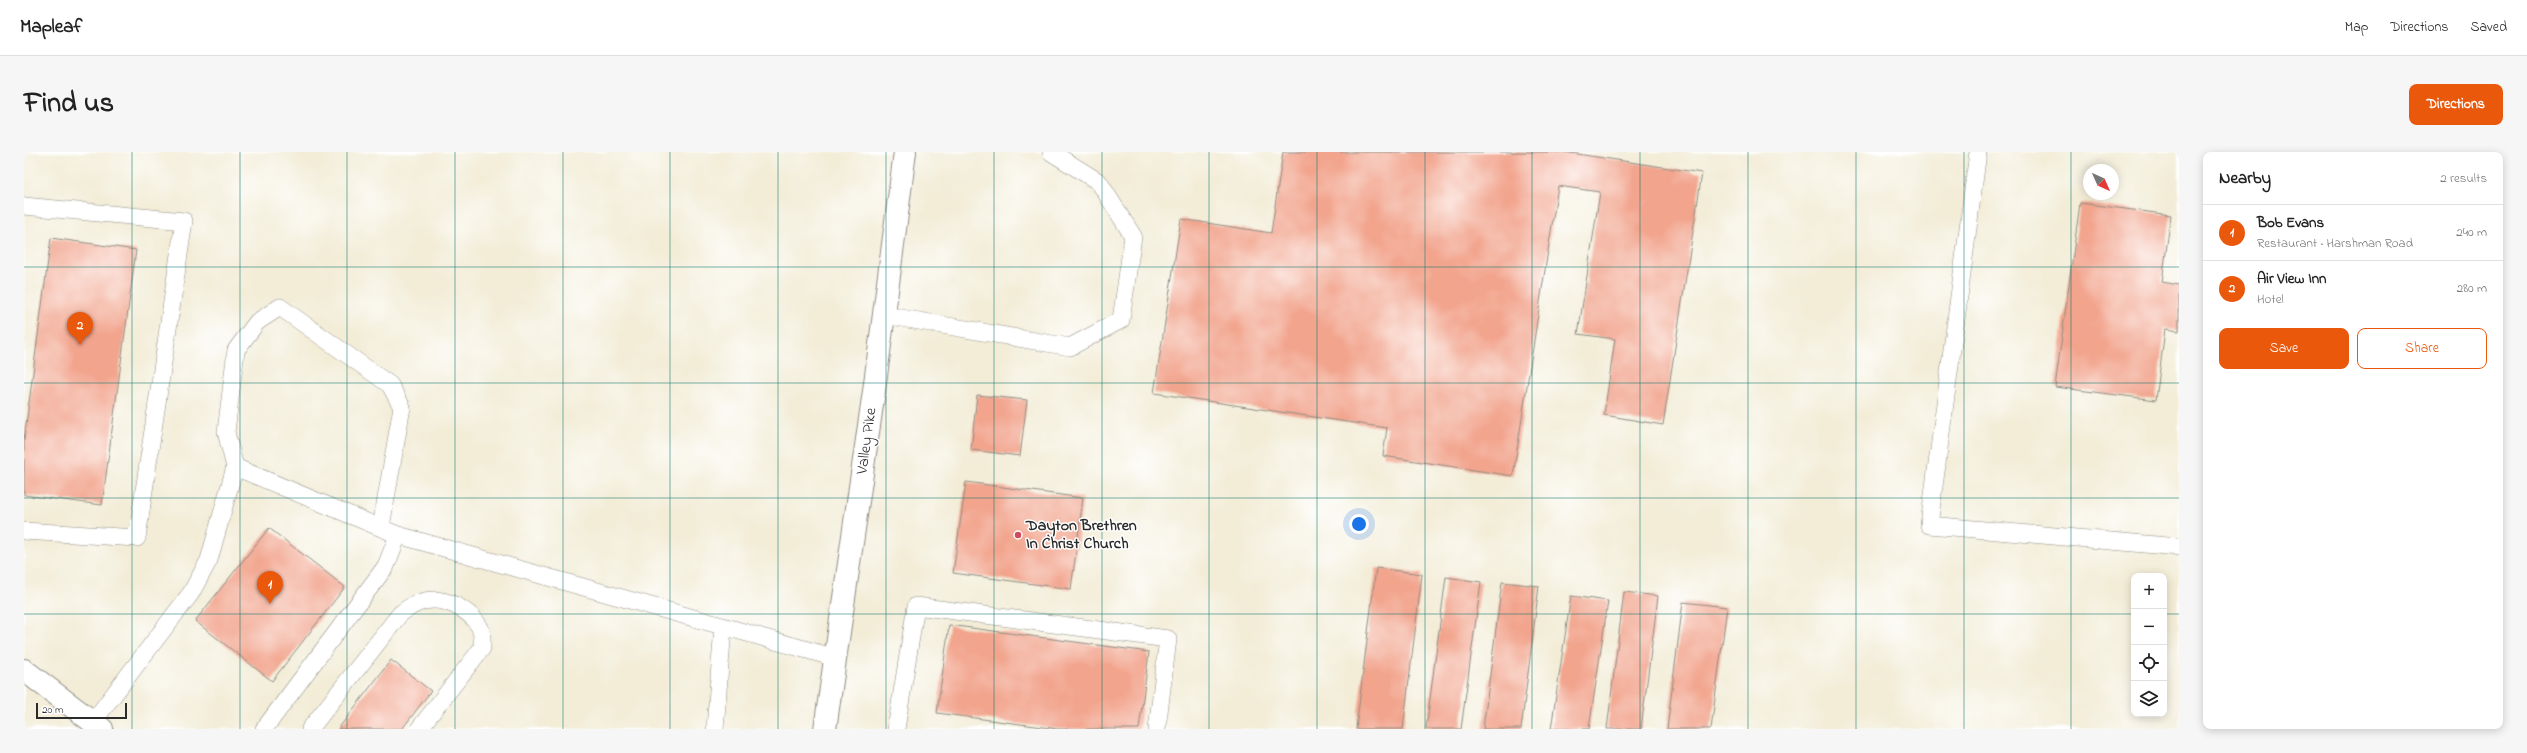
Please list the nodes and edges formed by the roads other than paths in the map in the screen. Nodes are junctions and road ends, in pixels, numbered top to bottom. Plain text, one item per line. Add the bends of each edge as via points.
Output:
1 (905, 152) edge
2 (1051, 152) edge
3 (1978, 152) edge
4 (24, 206) edge
5 (884, 315) junction
6 (235, 467) junction
7 (381, 527) junction
8 (24, 531) edge
9 (398, 535) junction
10 (2179, 547) edge
11 (722, 627) junction
12 (836, 658) junction
13 (24, 670) edge
14 (97, 726) edge
15 (264, 729) edge
16 (310, 729) edge
17 (419, 729) edge
18 (715, 729) edge
19 (825, 729) edge
20 (896, 729) edge
21 (1157, 729) edge

1 - 5 street, Valley Pike
2 - 5 lane via 1099,182 1133,236 1121,320 1070,348
3 - 10 lane via 1929,525
4 - 8 lane via 184,221 137,538
5 - 12 street, Valley Pike
6 - 7 lane
6 - 7 lane via 226,432 236,350 257,322 280,306 390,385 402,407
6 - 14 lane via 209,560 191,593
7 - 9 lane
9 - 11 lane
9 - 15 lane via 386,566
11 - 12 lane
11 - 18 lane
12 - 19 street, Valley Pike
13 - 14 street
16 - 17 lane via 400,614 414,604 426,600 438,601 462,609 475,621 480,627 482,648
20 - 21 lane via 916,606 1168,639

